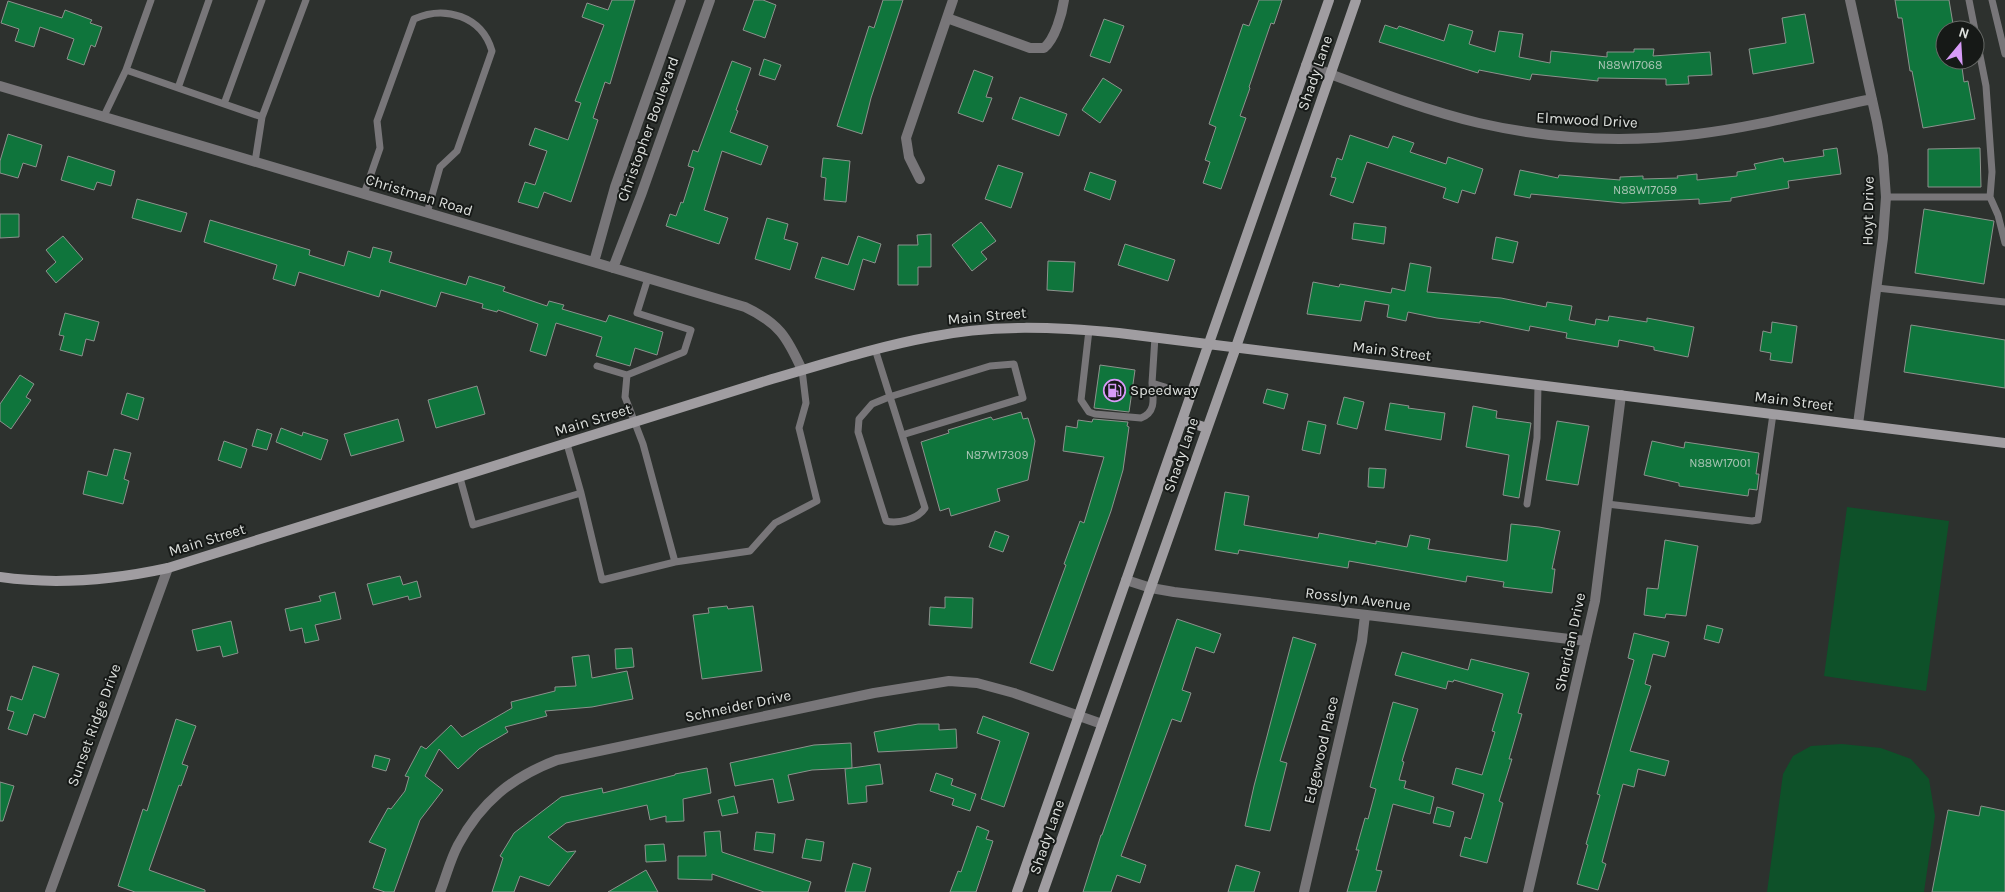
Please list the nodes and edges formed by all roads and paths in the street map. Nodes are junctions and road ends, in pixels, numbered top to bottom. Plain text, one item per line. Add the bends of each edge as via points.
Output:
1 (151, 0) edge
2 (209, 0) edge
3 (262, 0) edge
4 (306, 0) edge
5 (680, 0) edge
6 (710, 0) edge
7 (953, 0) edge
8 (1064, 0) edge
9 (1329, 0) edge
10 (1356, 0) edge
11 (1850, 0) edge
12 (1969, 0) edge
13 (1992, 0) edge
14 (947, 18) junction
15 (2005, 54) edge
16 (1306, 65) junction
17 (126, 70) junction
18 (1330, 74) junction
19 (0, 86) edge
20 (178, 88) junction
21 (1872, 99) junction
22 (224, 104) junction
23 (104, 116) junction
24 (262, 117) junction
25 (255, 162) junction
26 (920, 179) dead end
27 (364, 194) junction
28 (1886, 197) junction
29 (1990, 198) junction
30 (427, 213) junction
31 (2005, 243) edge
32 (594, 262) junction
33 (613, 268) junction
34 (648, 278) junction
35 (1877, 288) junction
36 (2005, 302) edge
37 (1089, 330) junction
38 (1155, 337) junction
39 (1209, 344) junction
40 (1236, 347) junction
41 (875, 349) junction
42 (597, 366) dead end
43 (802, 370) junction
44 (627, 375) junction
45 (1152, 382) junction
46 (1538, 384) junction
47 (1191, 395) junction
48 (1621, 395) junction
49 (889, 397) junction
50 (1773, 414) junction
51 (1182, 420) junction
52 (635, 423) junction
53 (1858, 424) junction
54 (1206, 428) junction
55 (902, 434) junction
56 (2005, 443) edge
57 (567, 444) junction
58 (460, 478) junction
59 (581, 493) junction
60 (1528, 504) dead end
61 (1607, 504) junction
62 (675, 562) junction
63 (168, 568) junction
64 (0, 577) edge
65 (1126, 580) junction
66 (1151, 588) junction
67 (1365, 615) junction
68 (1586, 641) junction
69 (1078, 716) junction
70 (1102, 724) junction
71 (50, 892) edge
72 (440, 892) edge
73 (1017, 892) edge
74 (1044, 892) edge
75 (1304, 892) edge
76 (1528, 892) edge

1 - 17 lane
2 - 20 lane
3 - 22 lane
4 - 24 lane
5 - 32 street, Christopher Boulevard via 615,187
6 - 33 street, Christopher Boulevard
7 - 14 street
8 - 14 street via 1049,44 1044,48 1030,48
9 - 16 main road, Shady Lane
10 - 18 main road, Shady Lane
11 - 21 street, Hoyt Drive
12 - 29 lane via 1986,86 1992,172
13 - 15 lane
14 - 26 street via 906,138 909,157
16 - 18 street, Elmwood Drive
16 - 39 main road, Shady Lane
17 - 20 lane
17 - 23 lane
18 - 21 street, Elmwood Drive via 1456,116 1522,131 1632,139 1731,129
18 - 40 main road, Shady Lane
19 - 23 street, Christman Road
20 - 22 lane
21 - 28 street, Hoyt Drive
22 - 24 lane
23 - 25 street, Christman Road
24 - 25 lane
25 - 27 street, Christman Road
27 - 30 street, Christman Road
27 - 30 lane via 380,148 377,122 414,19 442,12 460,15 484,33 492,51 457,151 440,167
28 - 29 lane
28 - 35 street, Hoyt Drive
29 - 31 lane
30 - 32 street, Christman Road
32 - 33 street, Christman Road
33 - 34 street, Christman Road
34 - 43 street, Christman Road via 756,312 785,336
34 - 44 lane via 637,313 691,330 684,352
35 - 36 lane
35 - 53 street, Hoyt Drive
37 - 38 main road, Main Street
37 - 41 main road, Main Street via 1024,327 961,332
37 - 45 lane via 1081,400 1089,412 1141,418 1148,415 1153,408
38 - 39 main road, Main Street
38 - 45 lane
39 - 40 main road, Main Street
39 - 47 main road, Shady Lane
40 - 46 main road, Main Street
40 - 54 main road, Shady Lane
41 - 43 main road, Main Street
41 - 49 lane
42 - 44 lane
43 - 52 main road, Main Street
43 - 62 lane via 806,403 799,428 817,501 775,523 750,551
44 - 52 lane via 625,397
45 - 47 lane
46 - 48 main road, Main Street
46 - 60 lane via 1537,438
47 - 51 main road, Shady Lane
48 - 50 main road, Main Street
48 - 61 street, Sheridan Drive
49 - 55 lane
49 - 55 lane via 872,404 865,411 858,419 858,432 886,521 894,523 921,515 925,508
49 - 55 lane via 990,366 1014,364 1023,398
50 - 53 main road, Main Street
50 - 61 lane via 1758,520
51 - 54 main road
51 - 65 main road, Shady Lane
52 - 57 main road, Main Street
52 - 62 lane
53 - 56 main road, Main Street
54 - 66 main road, Shady Lane
57 - 58 main road, Main Street
57 - 59 lane
58 - 59 lane via 473,525
58 - 63 main road, Main Street
59 - 62 lane via 602,580
61 - 68 street, Sheridan Drive via 1595,601
63 - 64 main road, Main Street via 137,575 91,579 35,581
63 - 71 street, Sunset Ridge Drive
65 - 66 street, Rosslyn Avenue
65 - 69 main road, Shady Lane
66 - 67 street, Rosslyn Avenue
66 - 70 main road, Shady Lane
67 - 68 street, Rosslyn Avenue
67 - 75 street, Edgewood Place via 1362,641
68 - 76 street, Sheridan Drive
69 - 70 street, Schneider Drive
69 - 72 street, Schneider Drive via 1014,693 977,683 949,681 865,695 557,760 515,779 474,818 457,847
69 - 73 main road, Shady Lane
70 - 74 main road, Shady Lane

